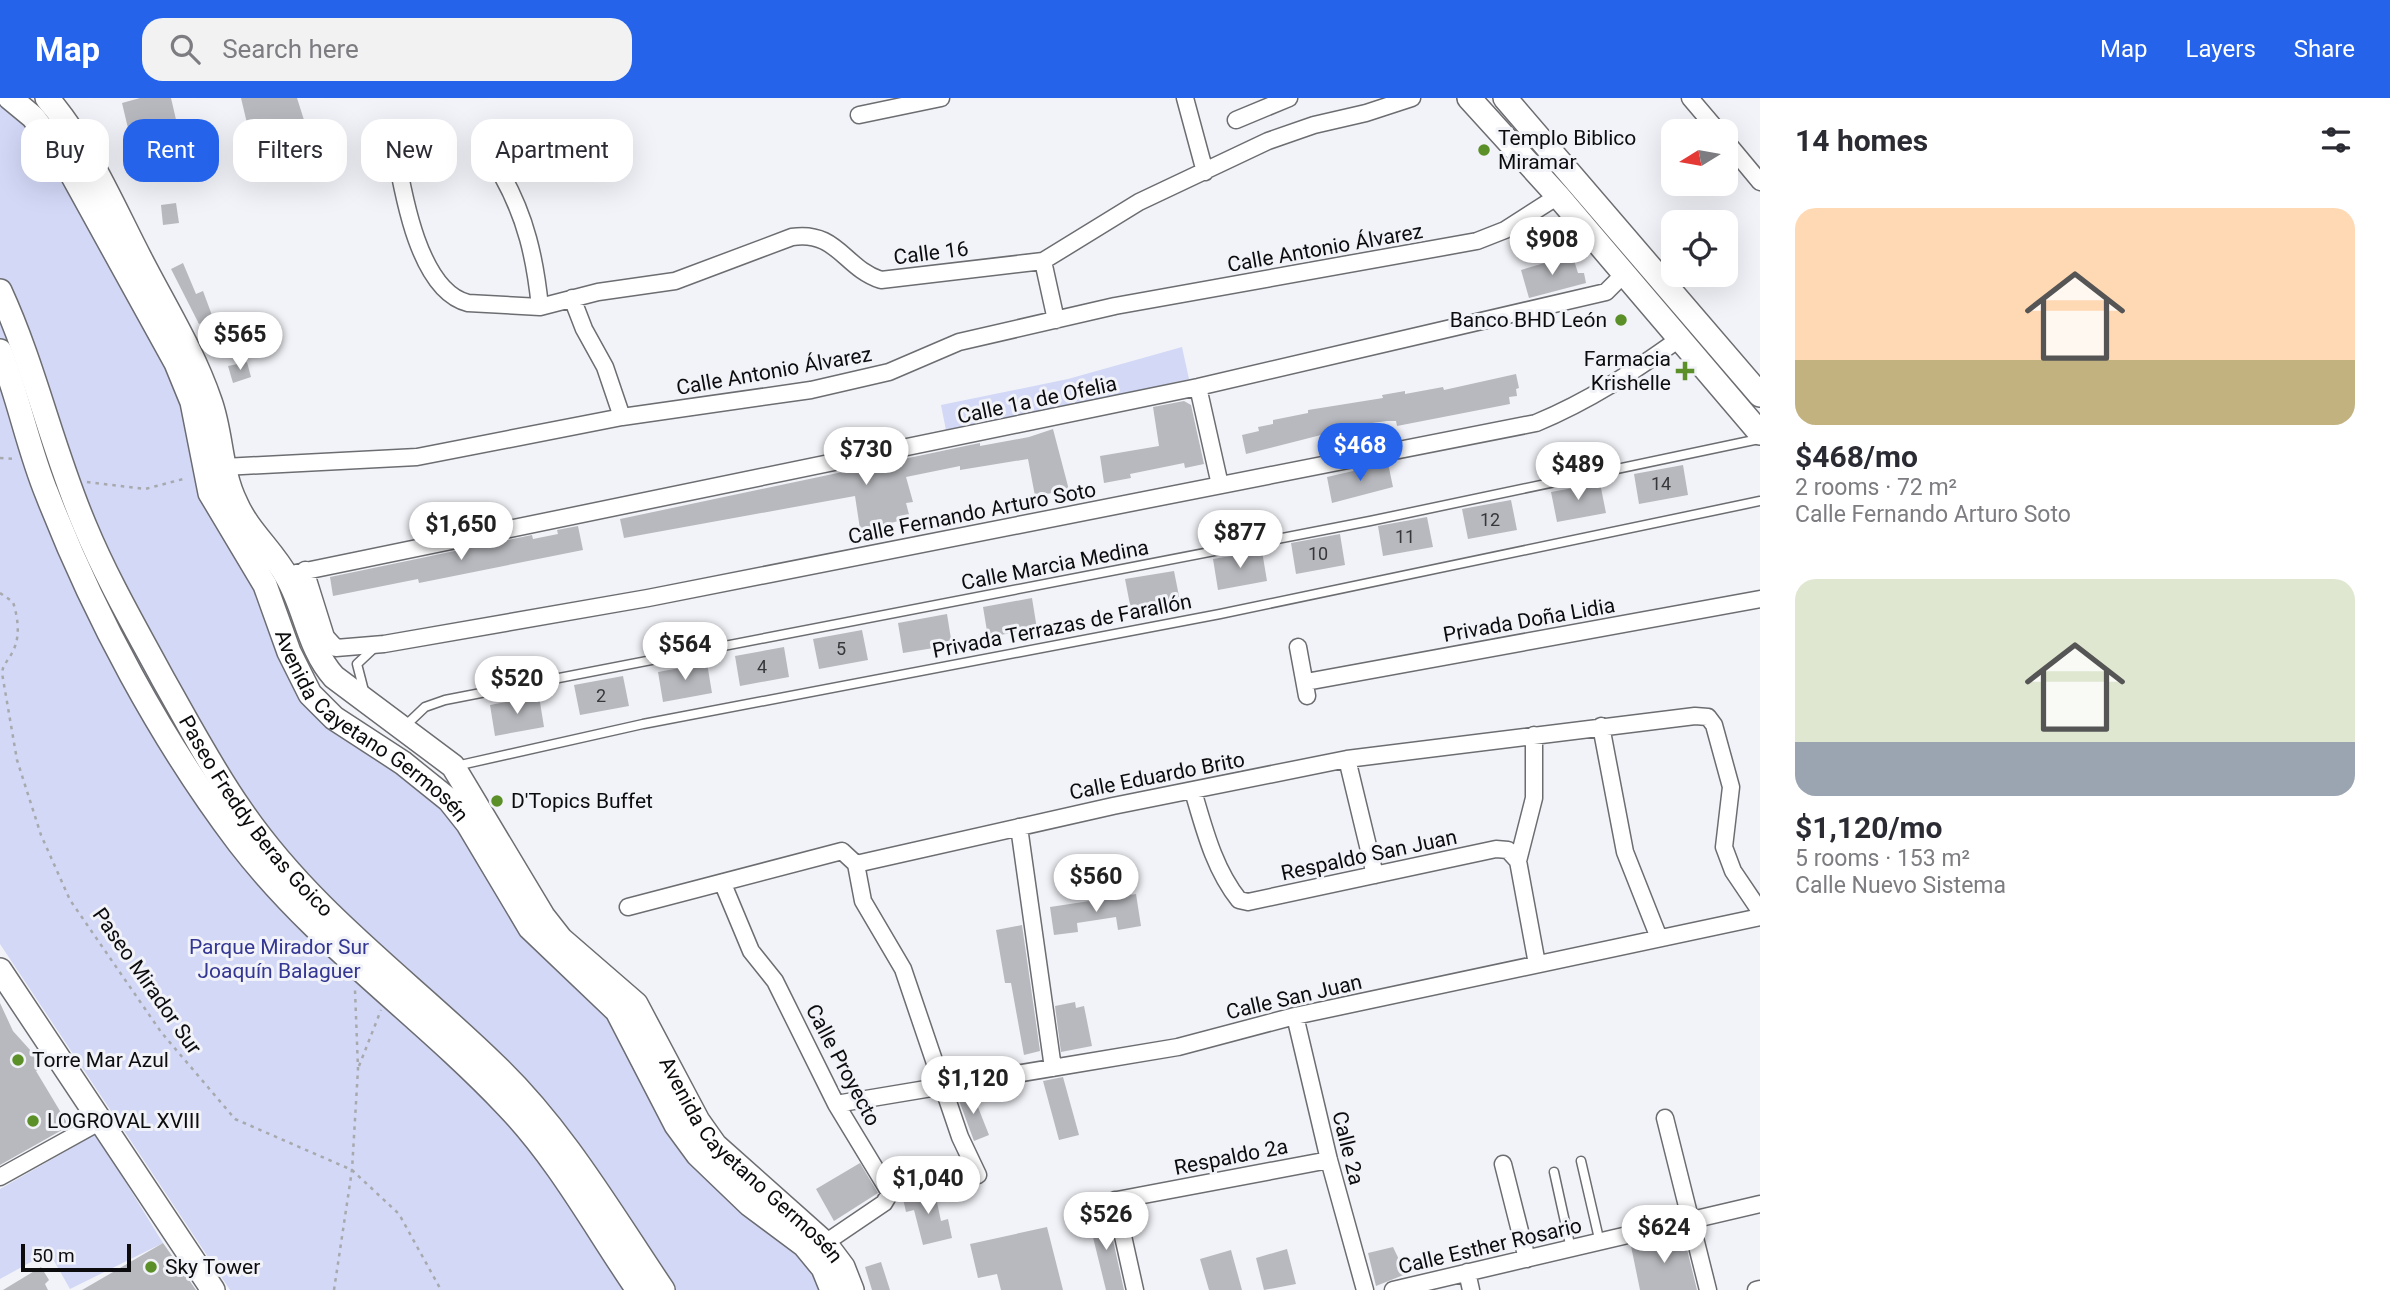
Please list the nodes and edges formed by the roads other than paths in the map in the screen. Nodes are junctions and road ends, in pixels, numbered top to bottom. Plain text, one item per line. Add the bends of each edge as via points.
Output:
1 (10, 98) edge
2 (47, 98) edge
3 (941, 98) edge
4 (1185, 98) edge
5 (1289, 98) edge
6 (1412, 98) edge
7 (1469, 98) edge
8 (1505, 98) edge
9 (1690, 98) edge
10 (859, 115) dead end
11 (1708, 119) edge
12 (1236, 120) dead end
13 (1738, 155) edge
14 (1205, 172) junction
15 (403, 182) edge
16 (506, 182) edge
17 (1760, 182) edge
18 (1559, 196) junction
19 (1043, 261) junction
20 (1623, 275) junction
21 (0, 291) edge
22 (572, 298) junction
23 (540, 307) junction
24 (1056, 320) junction
25 (1679, 339) junction
26 (0, 352) edge
27 (1198, 387) junction
28 (1760, 395) edge
29 (1752, 408) edge
30 (622, 417) junction
31 (1760, 433) edge
32 (1760, 439) edge
33 (56, 446) junction
34 (31, 454) junction
35 (214, 469) junction
36 (1220, 485) junction
37 (1760, 501) edge
38 (296, 573) junction
39 (1760, 599) edge
40 (384, 644) junction
41 (1298, 647) dead end
42 (369, 703) junction
43 (1601, 726) junction
44 (404, 727) junction
45 (1534, 735) junction
46 (1347, 759) junction
47 (453, 766) junction
48 (1193, 791) junction
49 (1019, 827) junction
50 (1518, 861) junction
51 (856, 864) junction
52 (1375, 875) junction
53 (723, 884) junction
54 (628, 907) dead end
55 (1760, 911) edge
56 (1760, 917) edge
57 (1659, 938) junction
58 (1537, 964) junction
59 (0, 970) edge
60 (1295, 1016) junction
61 (1053, 1069) junction
62 (943, 1084) junction
63 (836, 1104) junction
64 (1665, 1118) dead end
65 (101, 1121) junction
66 (1329, 1160) junction
67 (1581, 1161) dead end
68 (1503, 1164) dead end
69 (1554, 1171) dead end
70 (978, 1175) dead end
71 (0, 1177) edge
72 (1760, 1205) edge
73 (1690, 1223) junction
74 (825, 1243) junction
75 (1600, 1243) junction
76 (1571, 1249) junction
77 (1527, 1259) junction
78 (1467, 1272) junction
79 (214, 1290) edge
80 (638, 1290) edge
81 (663, 1290) edge
82 (832, 1290) edge
83 (852, 1290) edge
84 (1135, 1290) edge
85 (1365, 1290) edge
86 (1393, 1290) edge
87 (1471, 1290) edge
88 (1708, 1290) edge

1 - 35 street, Avenida Cayetano Germosén via 38,123 65,160 176,363
2 - 35 street, Avenida Cayetano Germosén via 92,165 200,374 217,424
3 - 10 street
4 - 14 street
5 - 12 street
6 - 14 street, Calle 16 via 1290,133
7 - 18 street
8 - 28 street
9 - 11 street
13 - 17 street
14 - 19 street, Calle 16 via 1111,217
15 - 23 street, Calle 16 via 423,257 450,294 468,303
16 - 23 street via 528,231
18 - 20 street
18 - 24 street, Calle Antonio Álvarez via 1505,230 1477,241
19 - 22 street, Calle 16 via 881,280 821,237 808,234 675,281
19 - 24 street
20 - 25 street
20 - 27 street, Calle 1a de Ofelia via 1606,292
21 - 33 street, Paseo Freddy Beras Goico via 19,333
22 - 23 street, Calle 16
22 - 30 street via 583,329 606,367
24 - 30 street, Calle Antonio Álvarez via 959,342 878,375 811,390
25 - 29 street
25 - 36 street, Calle Fernando Arturo Soto via 1576,407 1536,423
26 - 34 street, Paseo Freddy Beras Goico
27 - 36 street
27 - 38 street, Calle 1a de Ofelia
29 - 31 street
30 - 35 street, Calle Antonio Álvarez via 417,457
32 - 44 lane, Calle Marcia Medina via 1370,521 444,700 425,707
33 - 34 street
33 - 81 street, Paseo Freddy Beras Goico via 84,526 131,621 240,810 349,935 527,1098 554,1129
34 - 80 street, Paseo Freddy Beras Goico via 100,615 171,740 240,844 337,951 465,1065 529,1130
35 - 38 street, Avenida Cayetano Germosén via 237,506
35 - 82 street, Avenida Cayetano Germosén via 220,514 265,585 310,694 334,718 449,800 530,928 617,1011 676,1125 698,1155 749,1204 804,1245
36 - 40 street, Calle Fernando Arturo Soto via 648,598
37 - 47 lane, Privada Terrazas de Farallón
38 - 40 street, Calle Fernando Arturo Soto via 326,638 336,648
38 - 42 street, Avenida Cayetano Germosén via 323,665
39 - 41 street, Privada Doña Lidia via 1306,689
40 - 42 lane via 366,652 357,664
42 - 44 street, Avenida Cayetano Germosén
43 - 45 street, Calle Eduardo Brito
43 - 55 street, Calle Eduardo Brito via 1708,717 1731,787 1724,847 1733,871
43 - 57 street via 1625,852
44 - 47 street, Avenida Cayetano Germosén
45 - 46 street, Calle Eduardo Brito
45 - 50 street via 1534,798
46 - 48 street, Calle Eduardo Brito
46 - 52 street
47 - 74 street, Avenida Cayetano Germosén via 543,916 561,939 636,1004 715,1145
48 - 49 street, Calle Eduardo Brito
48 - 52 street, Respaldo San Juan via 1208,840 1238,900 1248,902
49 - 51 street, Calle Eduardo Brito
49 - 61 street
50 - 52 street, Respaldo San Juan via 1508,850 1496,849
50 - 58 street
51 - 53 street, Calle Eduardo Brito via 842,851
51 - 62 street via 863,901 903,969
53 - 54 street, Calle Eduardo Brito
53 - 63 street, Calle Proyecto via 751,951 775,981
56 - 57 street, Calle San Juan
57 - 58 street, Calle San Juan
58 - 60 street, Calle San Juan
59 - 65 street
60 - 61 street, Calle San Juan via 1178,1047
60 - 66 street, Calle 2a
61 - 62 street, Calle San Juan
62 - 63 street, Calle San Juan
62 - 70 street
63 - 74 street, Calle Proyecto via 890,1193 884,1203
64 - 73 street
65 - 71 street
65 - 79 street
66 - 84 street, Respaldo 2a via 1108,1202
66 - 85 street, Calle 2a
67 - 75 lane
68 - 77 street
69 - 76 lane
72 - 73 street, Calle Esther Rosario
73 - 75 street, Calle Esther Rosario
73 - 88 street
74 - 83 street, Avenida Cayetano Germosén via 843,1267
75 - 76 street, Calle Esther Rosario
76 - 77 street, Calle Esther Rosario
77 - 78 street, Calle Esther Rosario
78 - 86 street, Calle Esther Rosario
78 - 87 street

